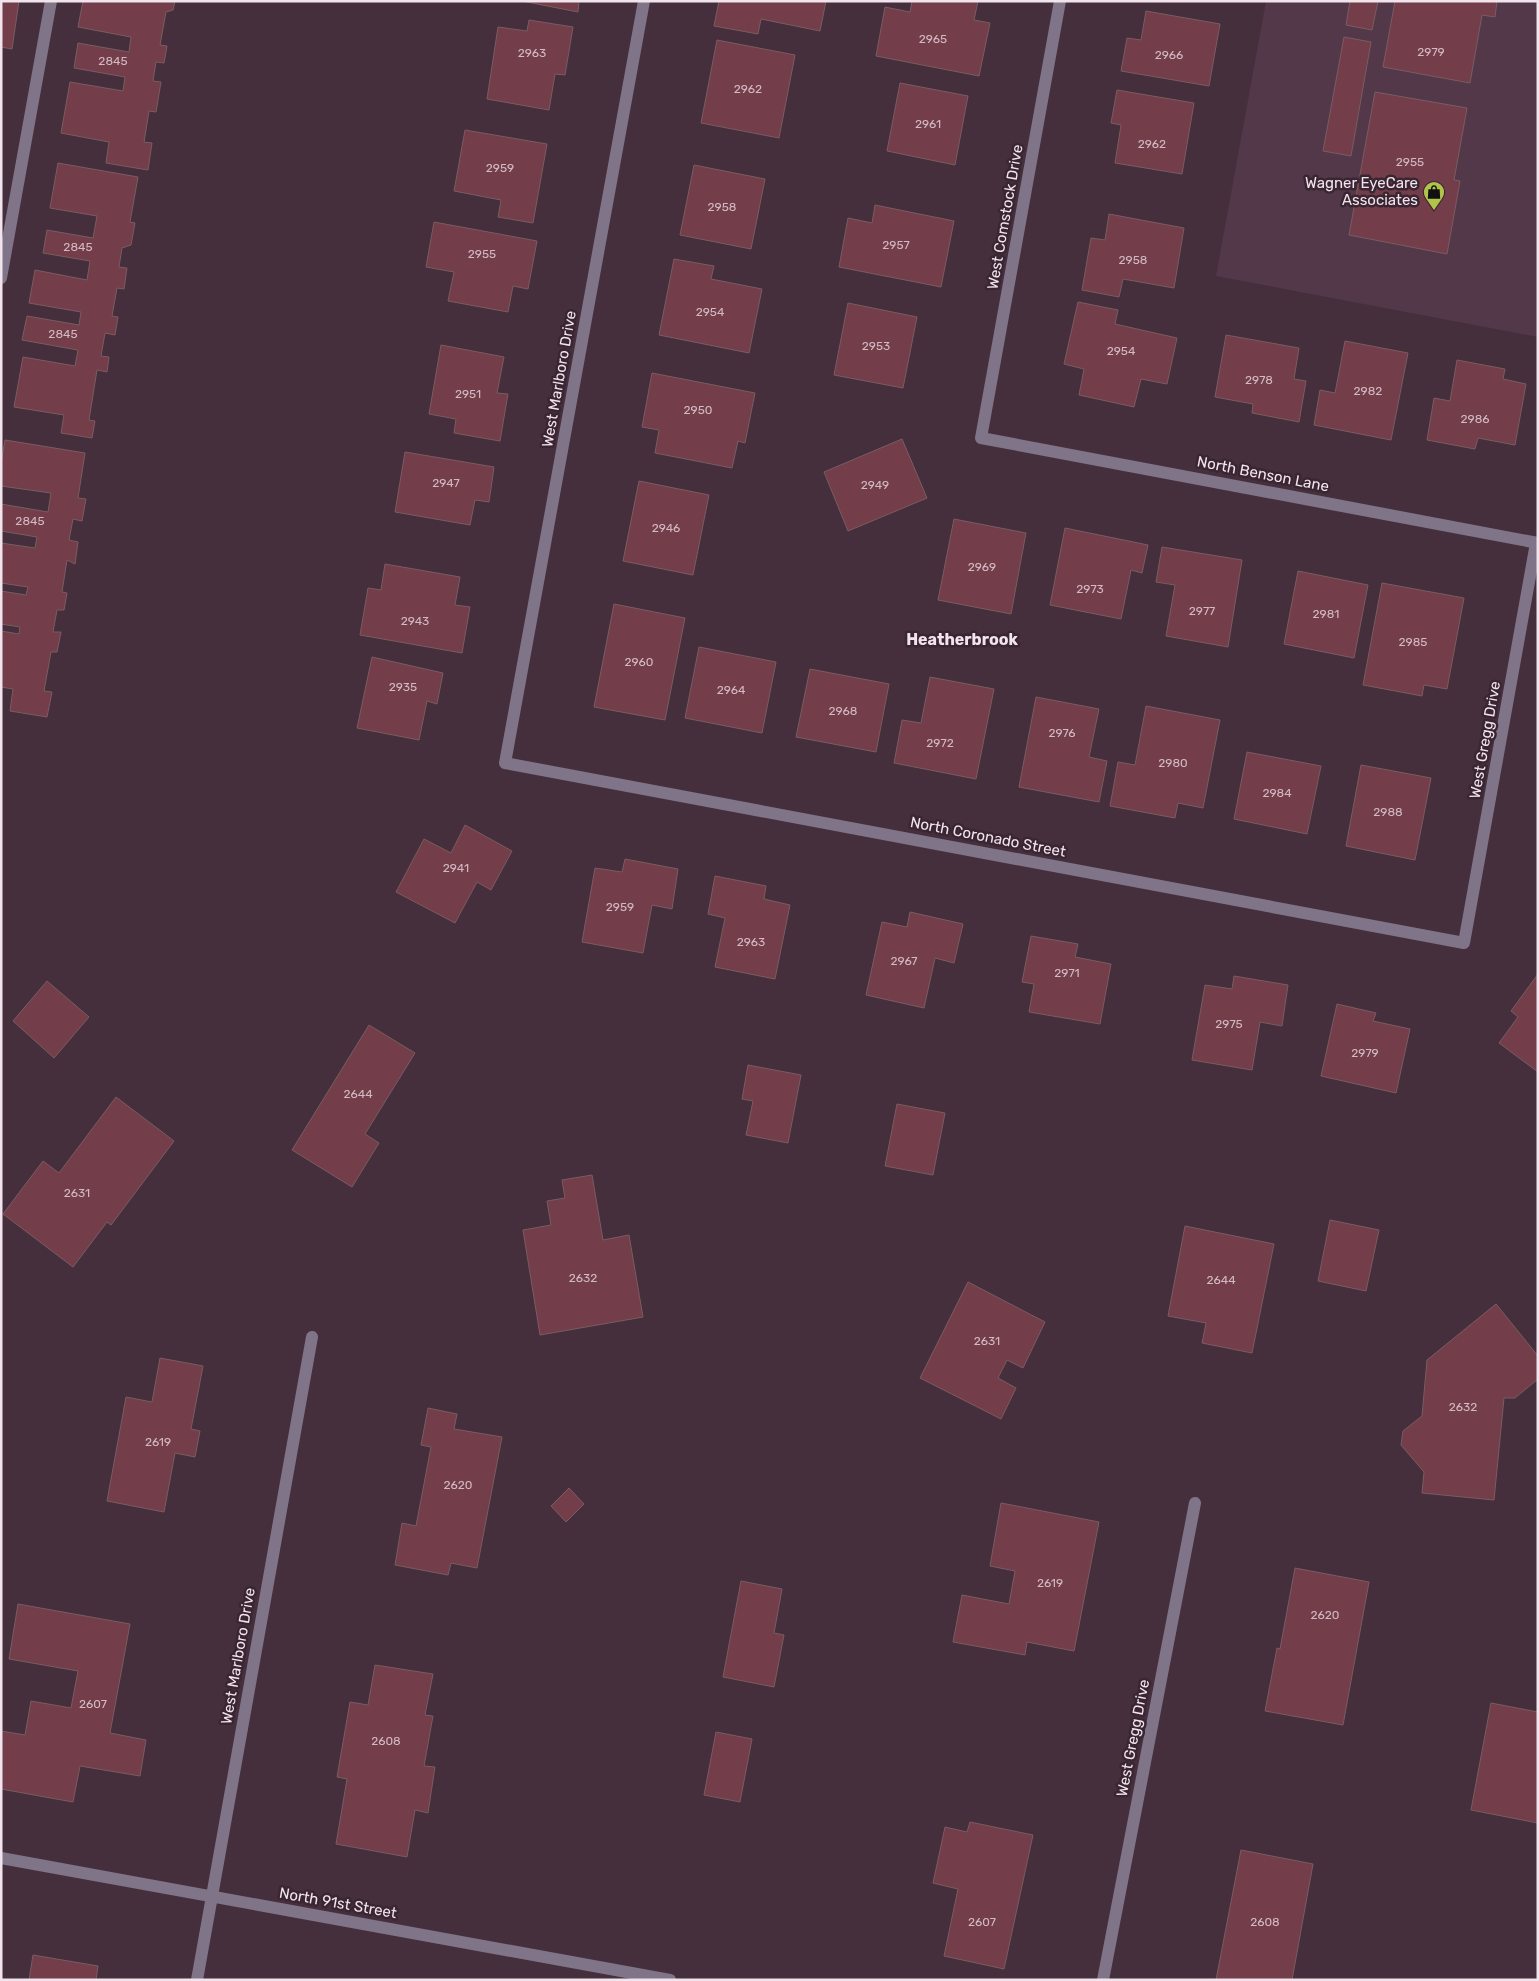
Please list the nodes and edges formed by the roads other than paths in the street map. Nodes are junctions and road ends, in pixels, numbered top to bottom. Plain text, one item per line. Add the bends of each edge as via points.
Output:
1 (52, 1) edge
2 (644, 1) edge
3 (1060, 1) edge
4 (1, 278) edge
5 (981, 438) joint
6 (1537, 543) edge
7 (505, 763) joint
8 (1464, 943) joint
9 (312, 1337) dead end
10 (1195, 1503) dead end
11 (1, 1858) edge
12 (212, 1897) junction
13 (197, 1980) edge
14 (670, 1980) edge
15 (1103, 1980) edge

1 - 4 street
2 - 7 street, West Marlboro Drive
3 - 5 street, West Comstock Drive
5 - 6 street, North Benson Lane
6 - 8 street, West Gregg Drive
7 - 8 street, North Coronado Street
9 - 12 street, West Marlboro Drive
10 - 15 street, West Gregg Drive
11 - 12 street, North 91st Street
12 - 13 street, West Marlboro Drive
12 - 14 street, North 91st Street

